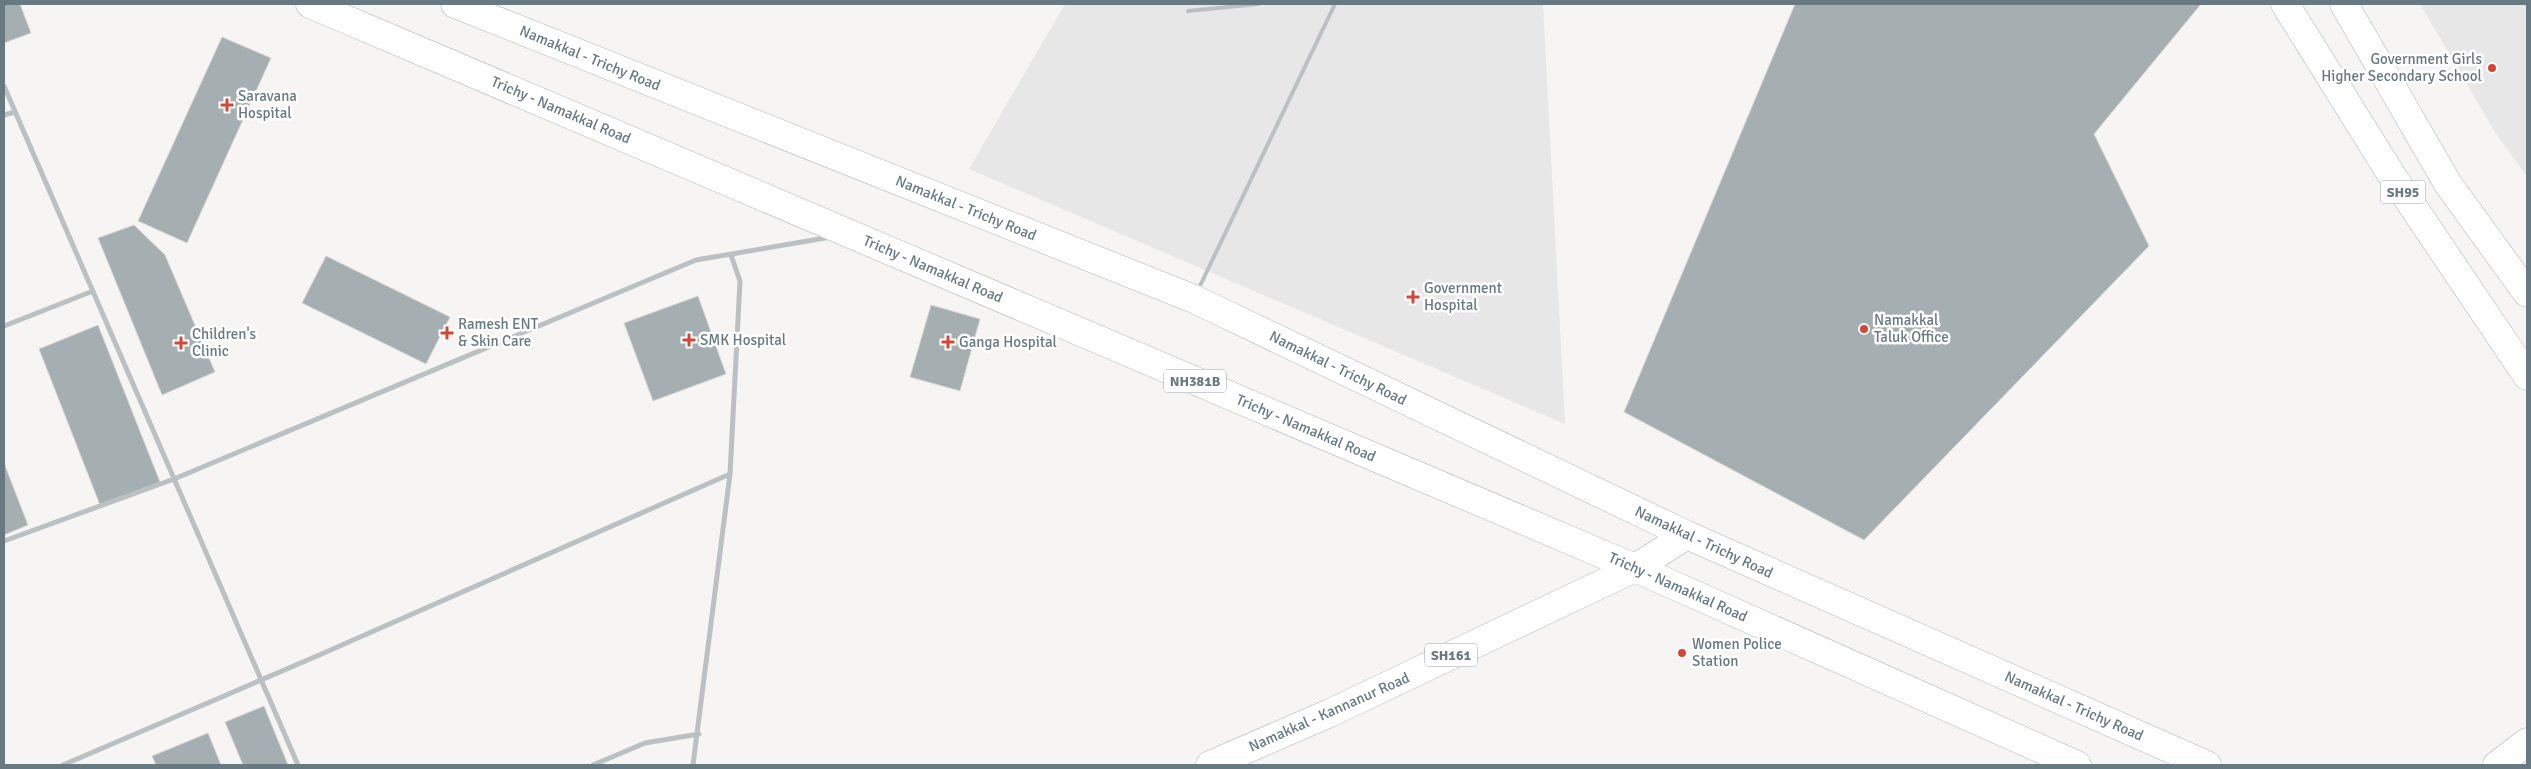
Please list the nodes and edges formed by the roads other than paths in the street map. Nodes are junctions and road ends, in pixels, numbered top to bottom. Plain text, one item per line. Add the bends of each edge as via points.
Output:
1 (310, 4) edge
2 (455, 4) edge
3 (1258, 4) edge
4 (1335, 4) edge
5 (2284, 4) edge
6 (2344, 4) edge
7 (1188, 11) dead end
8 (4, 86) edge
9 (15, 112) junction
10 (4, 115) edge
11 (851, 234) junction
12 (734, 254) junction
13 (93, 291) junction
14 (2527, 292) edge
15 (1194, 299) junction
16 (4, 326) edge
17 (2527, 376) edge
18 (730, 474) junction
19 (174, 479) junction
20 (1687, 535) junction
21 (4, 541) edge
22 (1635, 568) junction
23 (261, 679) junction
24 (699, 734) junction
25 (2527, 742) edge
26 (63, 765) edge
27 (298, 765) edge
28 (593, 765) edge
29 (693, 765) edge
30 (1210, 765) edge
31 (2077, 765) edge
32 (2207, 765) edge
33 (2497, 765) edge

1 - 11 main road, Trichy - Namakkal Road / NH381B
2 - 15 main road, Namakkal - Trichy Road
3 - 7 lane
4 - 15 lane
5 - 17 main road, SH95 via 2391,174
6 - 14 main road, SH95 via 2448,184
8 - 9 street
9 - 10 street
9 - 13 street
11 - 12 street
11 - 22 main road, Trichy - Namakkal Road / NH381B
12 - 18 street via 731,255 740,281
12 - 19 street via 696,260
13 - 16 street
13 - 19 street
15 - 20 main road, Namakkal - Trichy Road
18 - 23 street
18 - 24 street
19 - 21 street
19 - 23 street
20 - 22 main road, Namakkal - Kannanur Road / SH161
20 - 32 main road, Namakkal - Trichy Road
22 - 30 main road, Namakkal - Kannanur Road / SH161 via 1330,713
22 - 31 main road, Trichy - Namakkal Road / NH381B
23 - 26 street
23 - 27 street
24 - 28 street via 645,743
24 - 29 street
25 - 33 main road

